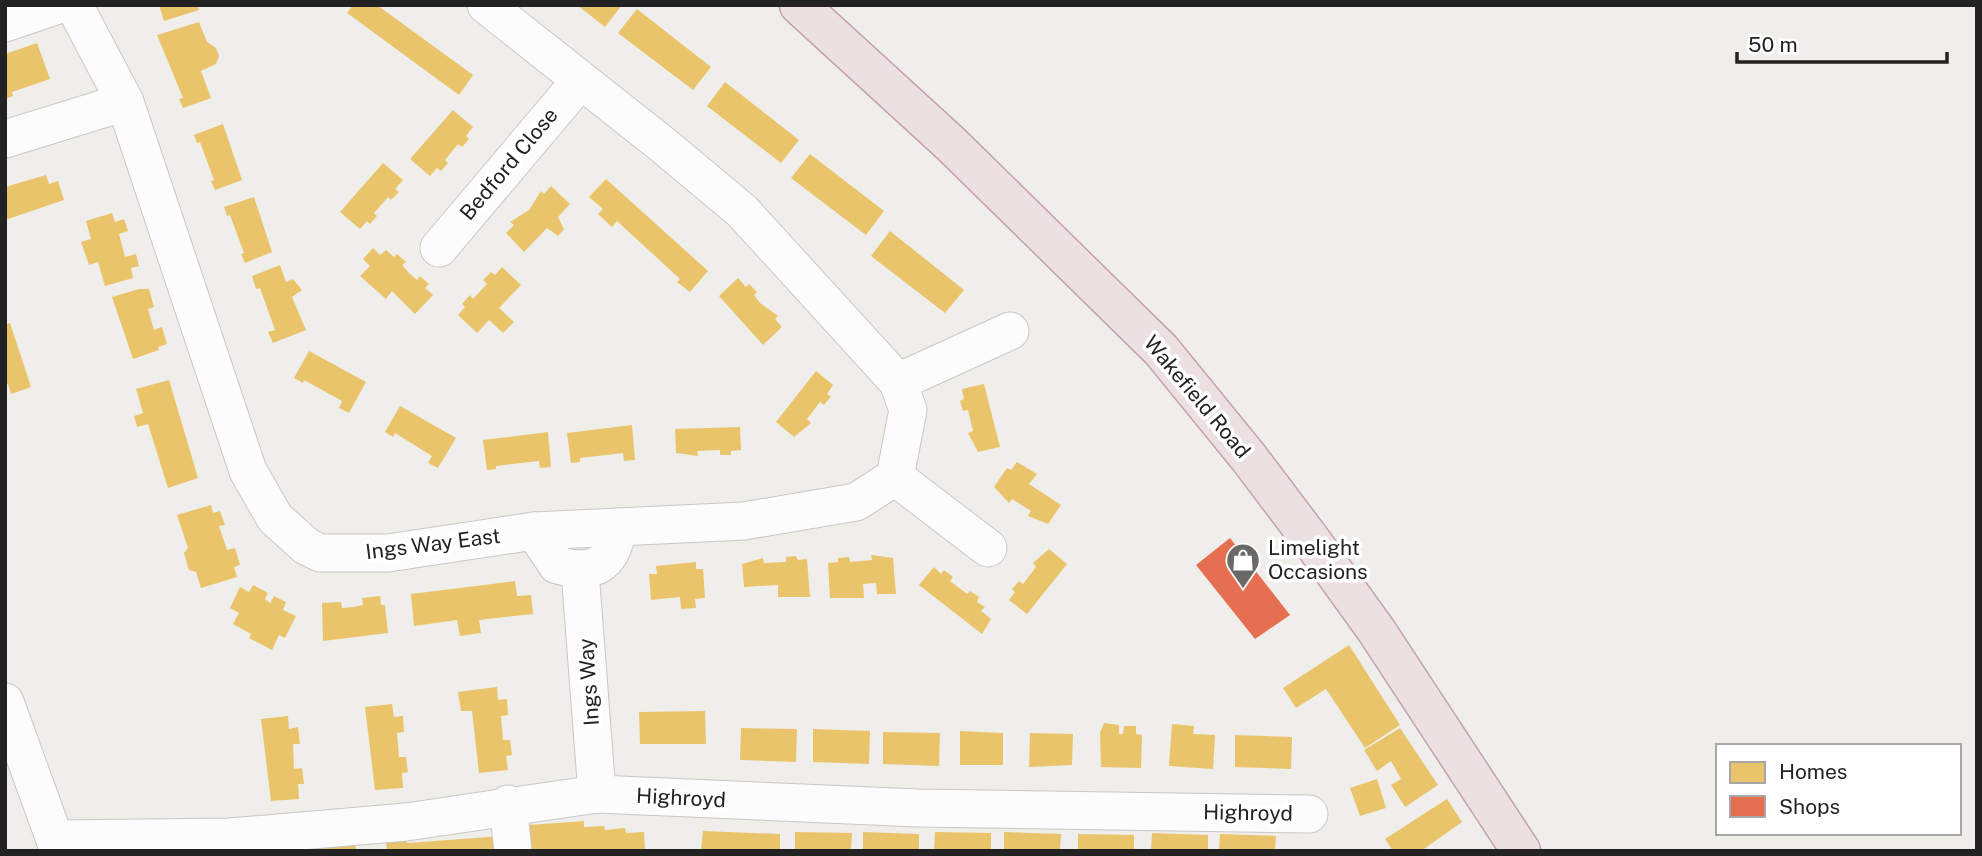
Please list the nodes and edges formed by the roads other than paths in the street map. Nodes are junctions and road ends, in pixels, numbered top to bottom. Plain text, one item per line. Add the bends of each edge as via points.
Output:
1 (58, 5) edge
2 (74, 5) edge
3 (486, 5) edge
4 (799, 5) edge
5 (5, 23) edge
6 (580, 81) junction
7 (125, 102) junction
8 (5, 139) edge
9 (439, 248) dead end
10 (1010, 331) dead end
11 (898, 382) junction
12 (895, 477) junction
13 (618, 527) junction
14 (534, 531) junction
15 (988, 548) dead end
16 (580, 571) junction
17 (5, 702) edge
18 (597, 794) junction
19 (508, 804) junction
20 (1309, 814) dead end
21 (367, 838) edge
22 (230, 844) edge
23 (58, 845) edge
24 (513, 851) edge
25 (1521, 851) edge

1 - 5 street
2 - 7 street, Ings Way East
3 - 6 street
4 - 25 highway, Wakefield Road via 951,144 1161,350 1249,458 1376,630
6 - 9 street, Bedford Close
6 - 11 street via 742,211
7 - 8 street
7 - 14 street, Ings Way East via 248,471 281,524 320,553 388,553
10 - 11 street
11 - 12 street via 908,410
12 - 13 street, Ings Way East via 856,502 744,521
12 - 15 street
13 - 14 street, Ings Way East
13 - 16 street via 615,548 600,564
14 - 16 street via 557,565
16 - 18 street, Ings Way
17 - 23 street
18 - 19 street, Highroyd
18 - 20 street, Highroyd via 918,808
19 - 21 street, Highroyd
19 - 24 street
21 - 22 street, Highroyd
22 - 23 street, Highroyd

